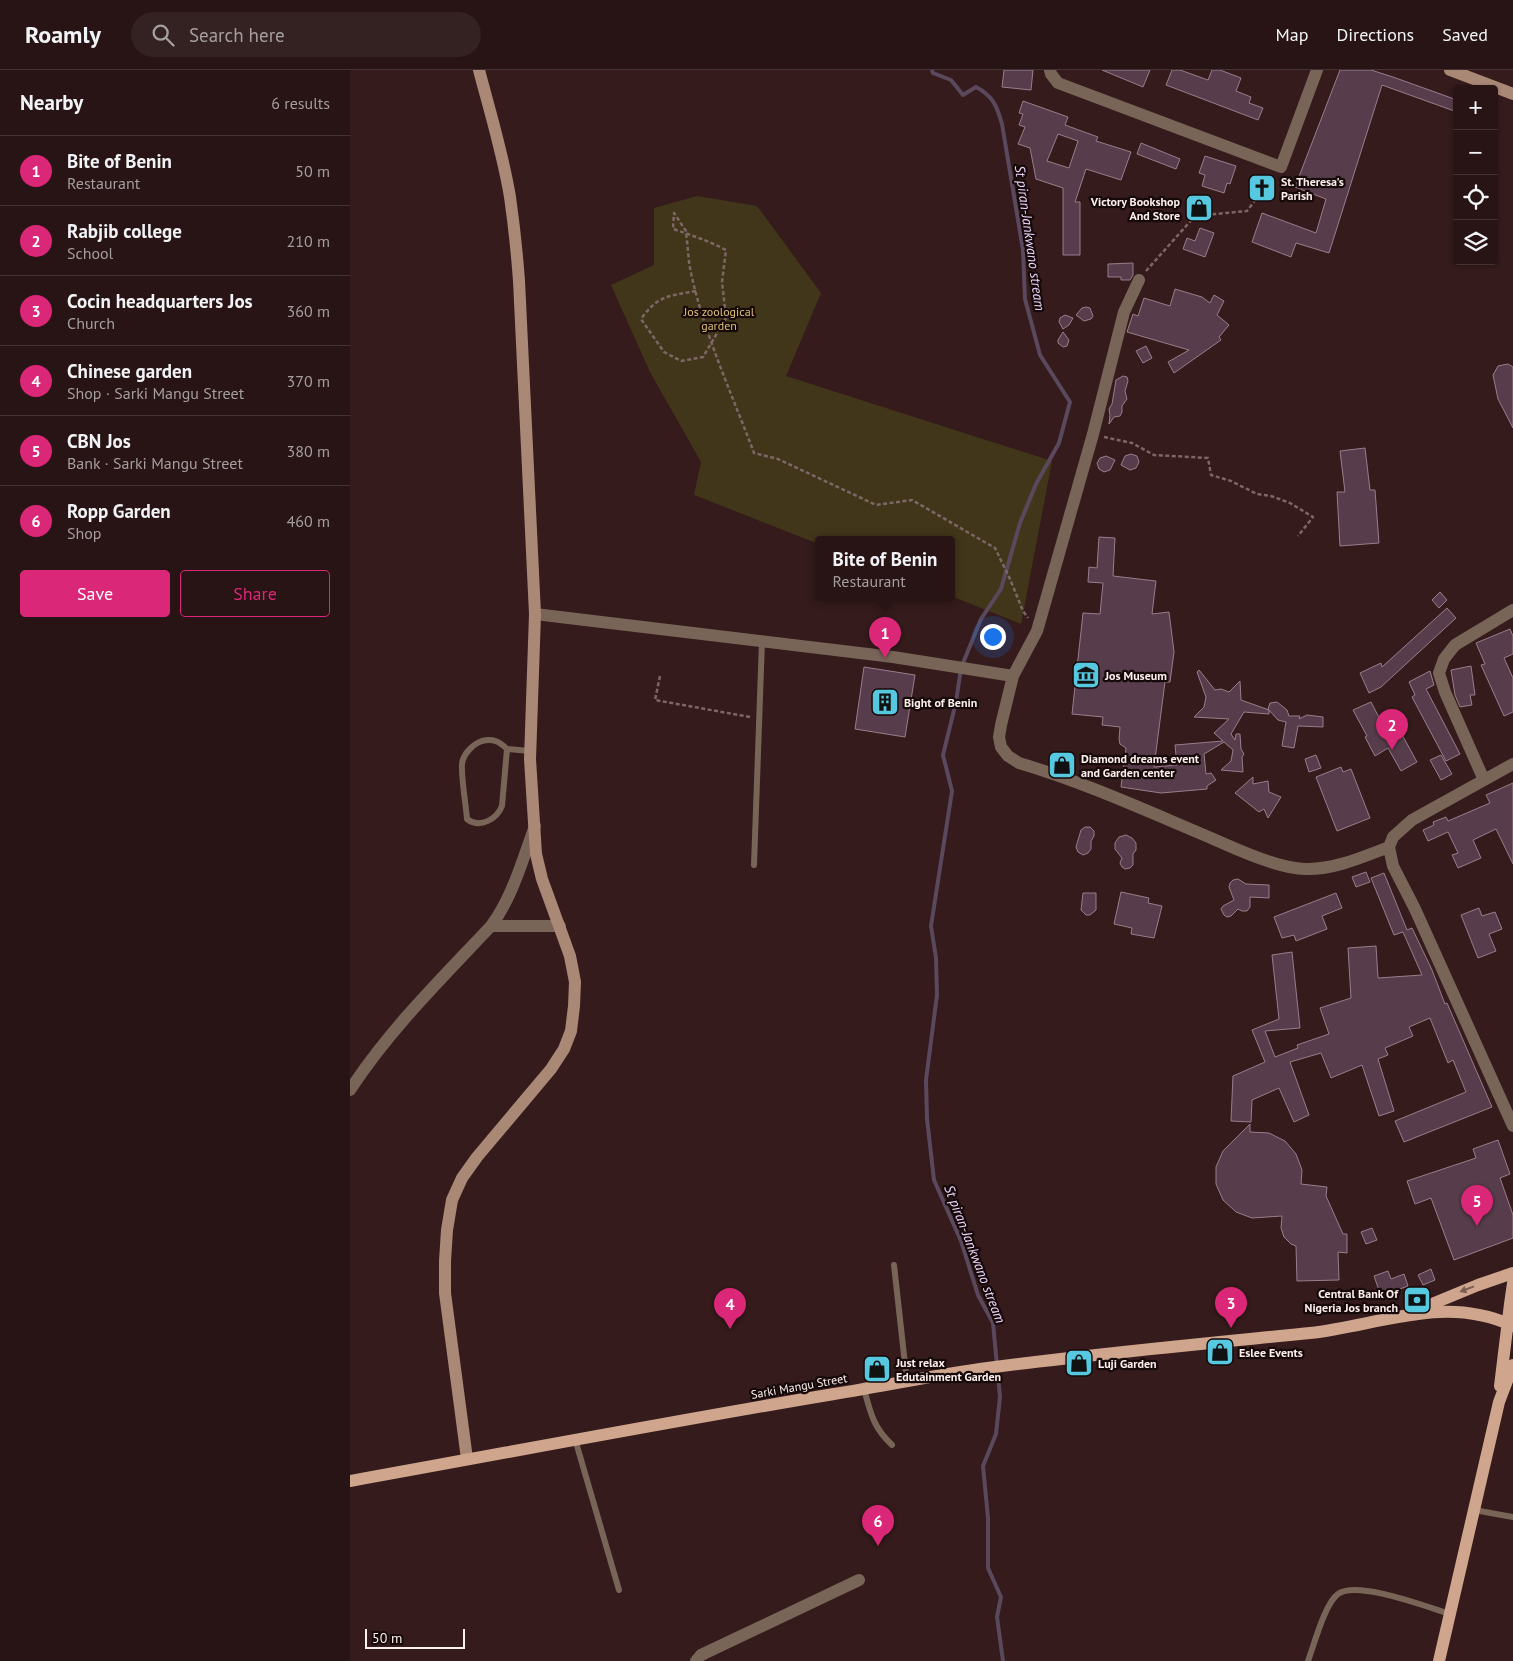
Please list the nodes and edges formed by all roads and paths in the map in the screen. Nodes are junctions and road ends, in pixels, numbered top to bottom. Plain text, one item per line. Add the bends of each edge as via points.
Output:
1 (479, 70) edge
2 (1050, 70) edge
3 (1317, 70) edge
4 (1450, 70) edge
5 (1513, 94) edge
6 (1281, 167) junction
7 (686, 234) junction
8 (1139, 280) joint
9 (696, 291) junction
10 (712, 341) junction
11 (1093, 434) junction
12 (1298, 536) dead end
13 (1513, 610) edge
14 (535, 614) junction
15 (1037, 631) junction
16 (762, 641) junction
17 (660, 676) dead end
18 (1013, 676) junction
19 (759, 718) junction
20 (507, 749) junction
21 (530, 751) junction
22 (1513, 764) edge
23 (1484, 780) junction
24 (534, 826) junction
25 (1389, 847) junction
26 (754, 865) dead end
27 (491, 926) junction
28 (560, 926) junction
29 (350, 1090) edge
30 (1513, 1126) edge
31 (894, 1265) dead end
32 (1513, 1273) edge
33 (1513, 1283) edge
34 (1404, 1316) junction
35 (1511, 1317) edge
36 (1513, 1366) edge
37 (907, 1382) junction
38 (864, 1389) junction
39 (1498, 1402) junction
40 (575, 1439) junction
41 (892, 1445) dead end
42 (468, 1459) junction
43 (350, 1481) edge
44 (1474, 1510) junction
45 (1513, 1517) edge
46 (859, 1580) dead end
47 (619, 1590) dead end
48 (1450, 1614) junction
49 (696, 1661) edge
50 (1308, 1661) edge
51 (1439, 1661) edge

1 - 14 street via 502,160 515,235
2 - 6 street via 1058,82
3 - 6 street
4 - 5 street
6 - 8 path via 1247,211 1195,216
7 - 7 path via 686,231 674,213 673,229
7 - 9 path
7 - 10 path via 726,250 722,282 726,318
8 - 11 street via 1124,312
9 - 10 path
9 - 10 path via 664,297 650,307 642,319 664,352 680,361 703,357
10 - 15 path via 754,453 778,459 876,505 912,500 995,548 1023,611
11 - 12 path via 1132,443 1154,455 1208,458 1211,475 1290,503 1313,517
11 - 15 street
13 - 23 street via 1456,645 1444,659 1439,673
14 - 16 street
14 - 21 street
15 - 18 street
16 - 18 street
16 - 19 lane
17 - 19 path via 655,700
18 - 25 street via 999,737 1001,747 1019,763 1099,790 1251,855 1283,865 1323,868
19 - 26 lane
20 - 20 lane via 494,740 482,741 465,754 462,764 467,819 472,823 493,819 499,813
20 - 21 lane
21 - 24 street
22 - 23 street
23 - 25 street via 1412,820 1393,837
24 - 27 street via 512,892
24 - 28 street via 542,879
25 - 30 street via 1393,866
27 - 28 street
27 - 29 street via 404,1018 369,1060
28 - 42 street via 575,982 571,1031 564,1049 477,1157 452,1200 444,1261 445,1293
31 - 37 lane
32 -> 34 main road
33 - 35 main road
34 - 35 main road via 1458,1311
34 - 37 main road, Sarki Mangu Street via 1347,1328 1111,1353
35 - 39 main road
36 - 39 main road
37 - 38 main road, Sarki Mangu Street
38 - 40 main road, Sarki Mangu Street
38 - 41 lane via 879,1433
39 - 44 main road
40 - 42 main road, Sarki Mangu Street
40 - 47 lane
42 - 43 main road, Sarki Mangu Street
44 - 45 lane
44 - 48 main road
46 - 49 street via 702,1655
48 - 50 lane via 1369,1591 1350,1589 1338,1594 1328,1606
48 - 51 main road

